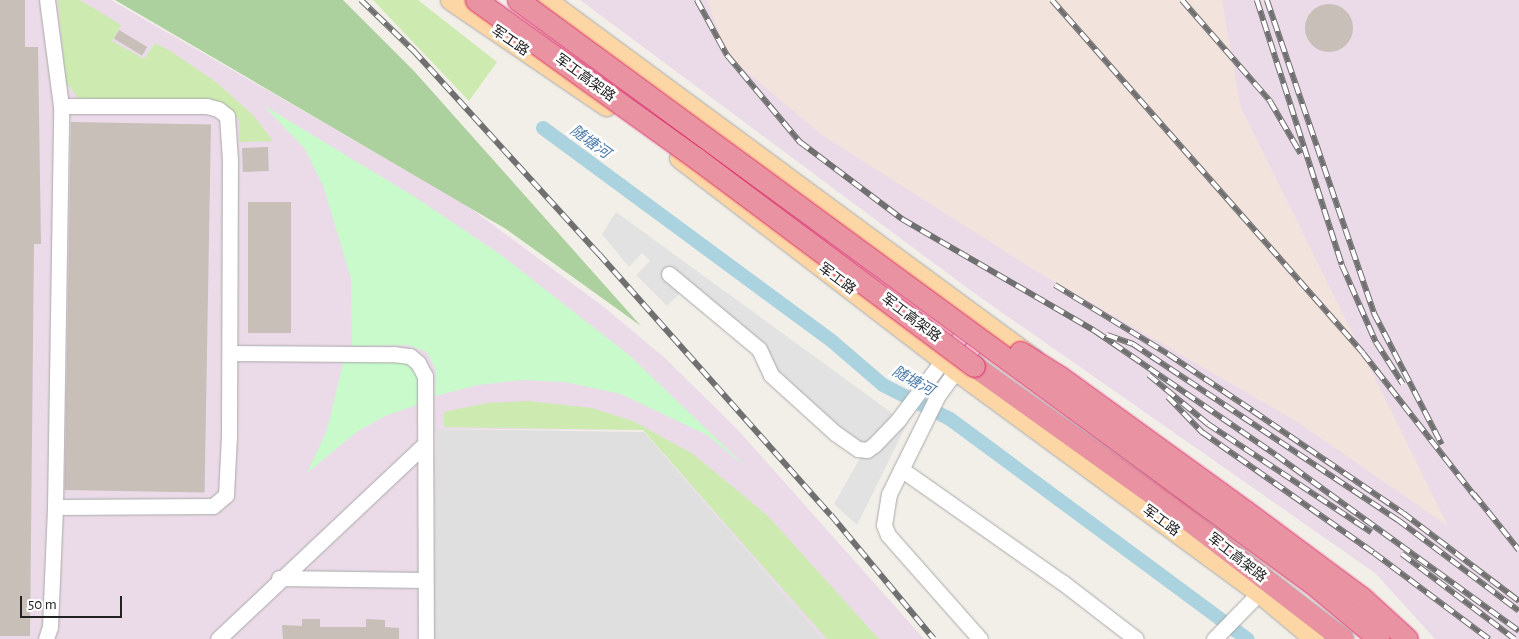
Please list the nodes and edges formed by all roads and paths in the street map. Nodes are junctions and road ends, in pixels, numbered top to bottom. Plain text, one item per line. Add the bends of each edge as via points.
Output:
1 (47, 0) edge
2 (450, 0) edge
3 (476, 0) edge
4 (518, 0) edge
5 (547, 0) edge
6 (61, 106) junction
7 (670, 274) dead end
8 (909, 285) junction
9 (984, 319) junction
10 (230, 353) junction
11 (949, 365) junction
12 (424, 444) junction
13 (901, 469) junction
14 (55, 507) junction
15 (279, 578) junction
16 (425, 580) junction
17 (1259, 593) junction
18 (46, 639) edge
19 (218, 639) edge
20 (426, 639) edge
21 (980, 639) edge
22 (1136, 639) edge
23 (1214, 639) edge
24 (1314, 639) edge
25 (1343, 639) edge
26 (1379, 639) edge
27 (1391, 639) edge
28 (1407, 639) edge

1 - 6 lane
2 - 11 main road, 军工路 via 676,156
3 - 25 highway, 军工高架路, bridge via 1174,509
4 - 8 highway, 军工高架路, bridge
5 - 9 main road
6 - 10 lane via 206,106 227,116
6 - 14 lane
7 - 11 lane via 759,349 771,376 835,433 858,449 867,450 874,445 898,420 922,386
8 - 26 highway, 军工高架路, bridge via 1312,583
8 - 28 highway, bridge via 1060,377 1361,597
9 - 11 lane
9 - 27 main road via 1213,500 1314,571
10 - 12 lane via 410,356 418,363 424,376
10 - 14 lane via 227,483 226,495 219,502 202,507
11 - 13 lane via 938,395
11 - 17 main road, 军工路
12 - 15 lane
12 - 16 lane
13 - 21 lane via 885,508 884,524 888,535
13 - 22 lane
14 - 18 lane via 50,627
15 - 16 lane
15 - 19 lane
16 - 20 lane
17 - 23 lane
17 - 24 main road, 军工路

